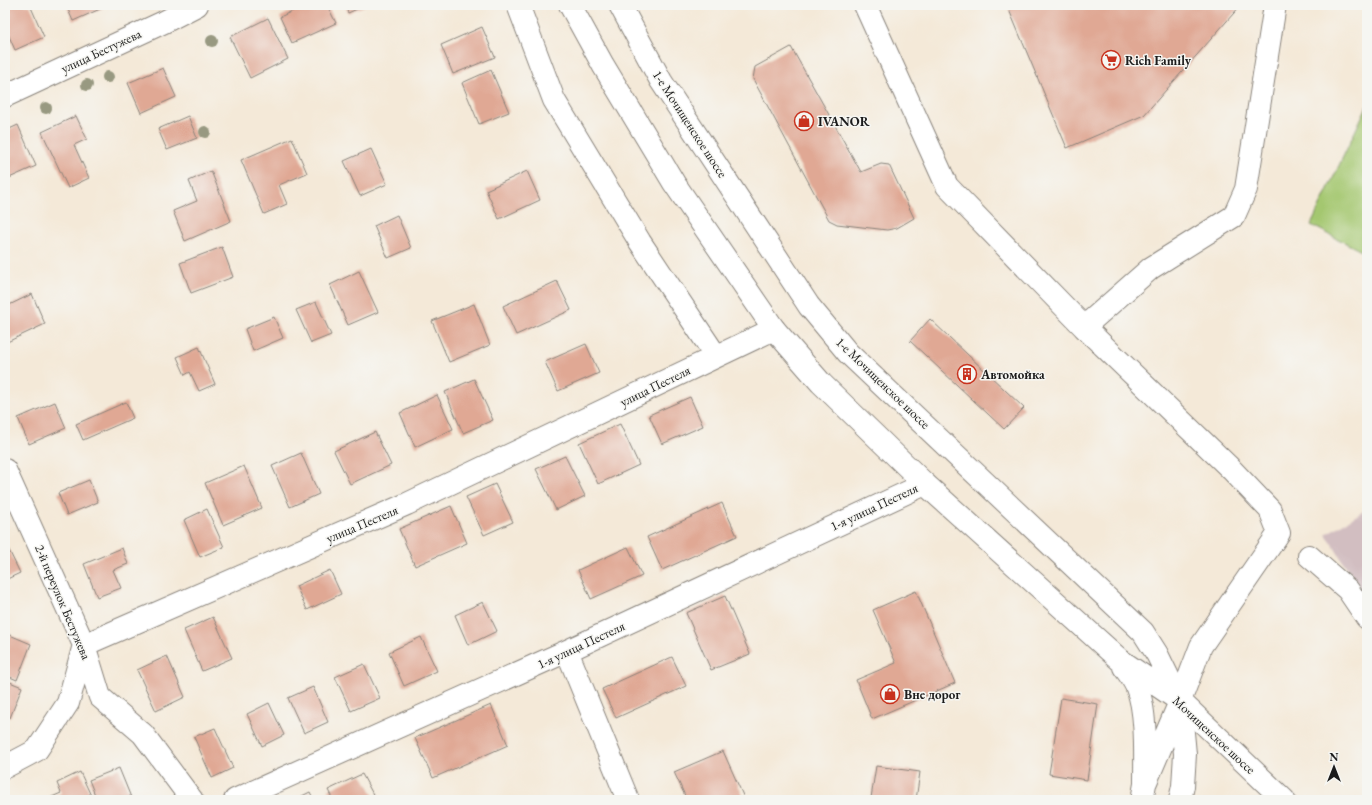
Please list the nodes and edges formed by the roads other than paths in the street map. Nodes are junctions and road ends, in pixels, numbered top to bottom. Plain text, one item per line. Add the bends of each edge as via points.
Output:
1 (197, 5) edge
2 (518, 5) edge
3 (570, 5) edge
4 (620, 5) edge
5 (865, 5) edge
6 (1275, 5) edge
7 (5, 96) edge
8 (1084, 327) junction
9 (774, 329) junction
10 (716, 356) junction
11 (5, 470) edge
12 (924, 484) junction
13 (1309, 556) dead end
14 (1367, 618) edge
15 (84, 645) junction
16 (567, 651) junction
17 (1120, 660) junction
18 (1180, 702) junction
19 (5, 767) edge
20 (1144, 792) edge
21 (192, 800) edge
22 (234, 800) edge
23 (628, 800) edge
24 (1180, 800) edge
25 (1284, 800) edge

1 - 7 street, улица Бестужева
2 - 10 street via 554,100 640,242
3 - 9 street via 674,183
4 - 18 street, 1-е Мочищенское шоссе via 661,81 809,306 848,353 1143,632 1157,654
5 - 8 street via 947,186
6 - 8 street via 1246,189 1234,216 1151,268
8 - 18 street via 1270,510 1279,533 1200,646
9 - 10 street, улица Пестеля
9 - 12 street via 821,383
10 - 15 street, улица Пестеля via 407,504
11 - 15 street, 2-й переулок Бестужева
12 - 16 street, 1-я улица Пестеля
12 - 17 street
13 - 14 street via 1348,590
15 - 19 street via 68,703 37,750
15 - 21 street, 2-й переулок Бестужева via 100,697 143,734
16 - 22 street, 1-я улица Пестеля
16 - 23 street
17 - 18 street, Мочищенское шоссе
17 - 20 street via 1137,688 1142,706 1145,742
18 - 20 street
18 - 24 street via 1185,754
18 - 25 street, Мочищенское шоссе

